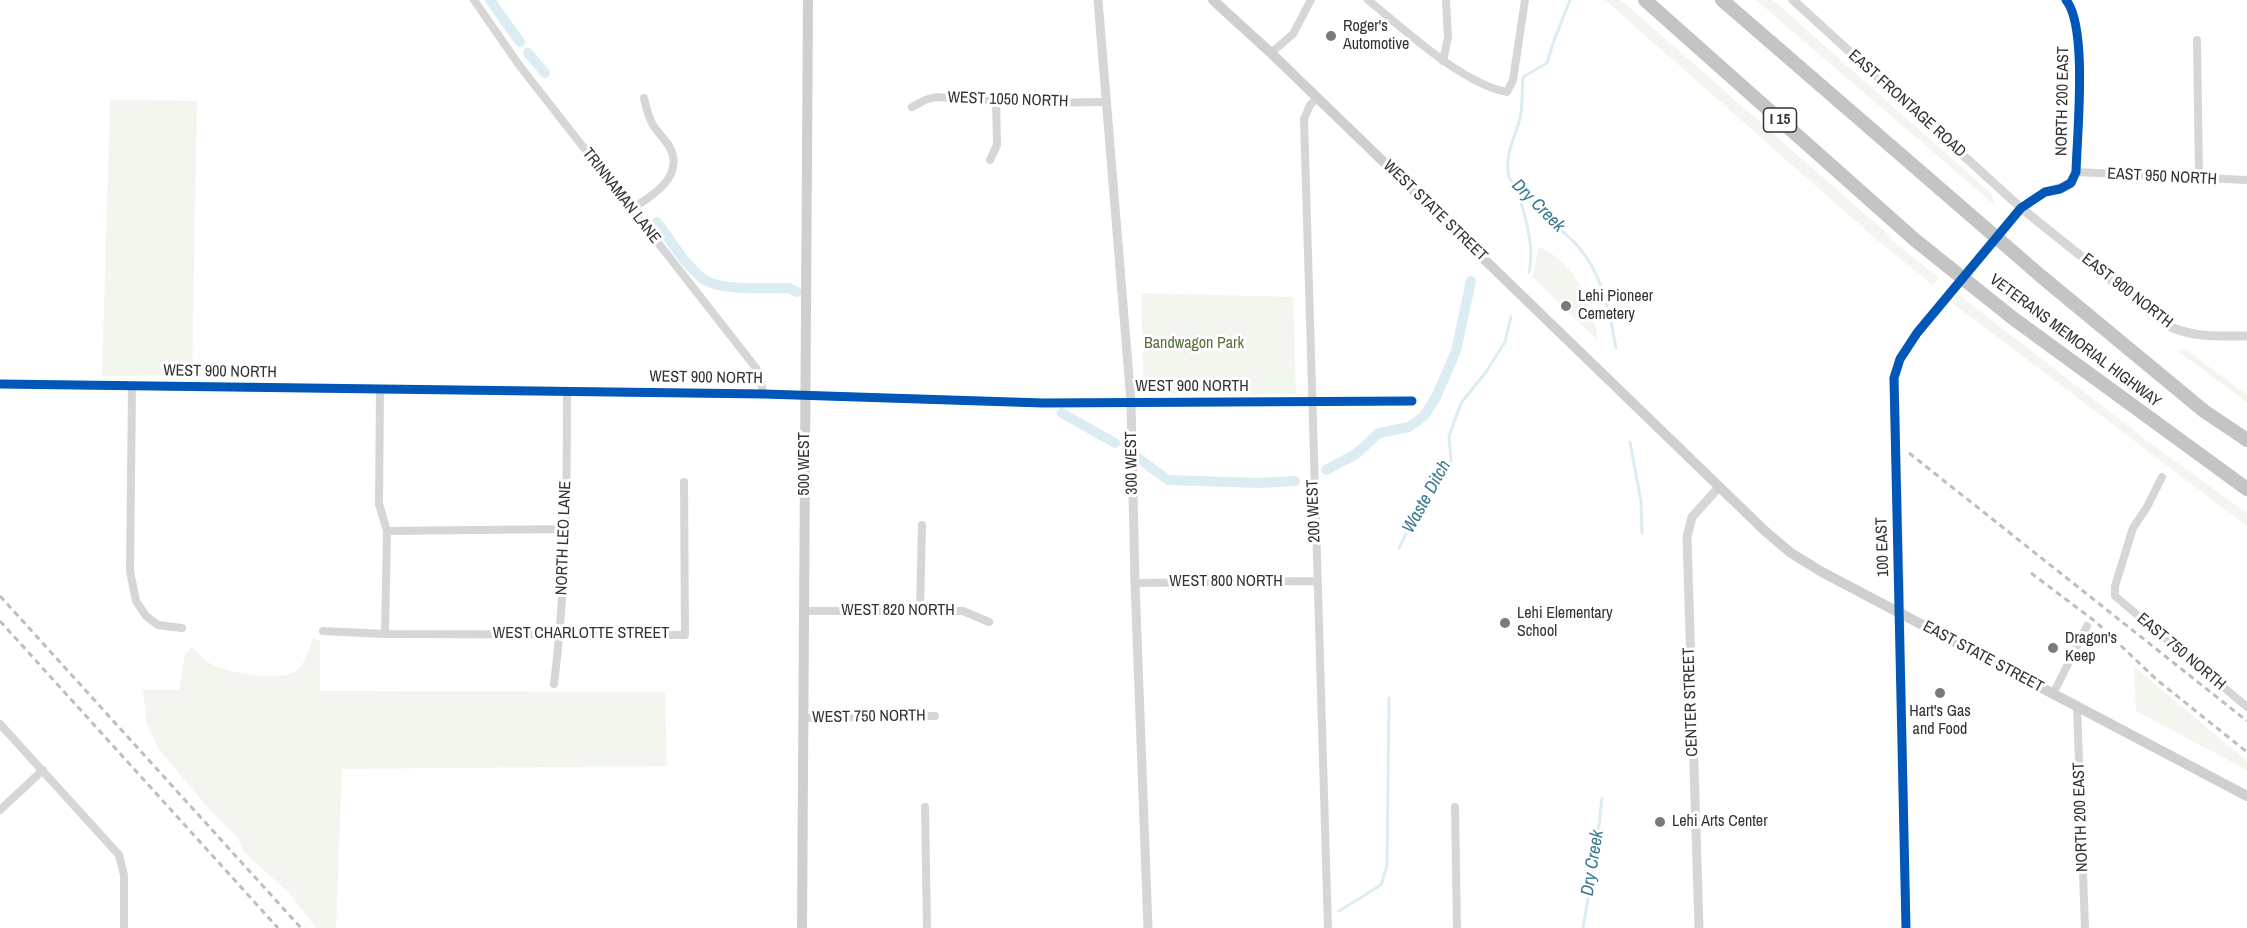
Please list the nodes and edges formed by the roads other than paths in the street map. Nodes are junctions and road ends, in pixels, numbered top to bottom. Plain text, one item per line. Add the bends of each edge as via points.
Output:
1 (474, 0) edge
2 (807, 0) edge
3 (1098, 0) edge
4 (1213, 0) edge
5 (1311, 0) edge
6 (1368, 0) edge
7 (1446, 0) edge
8 (1525, 0) edge
9 (1645, 0) edge
10 (1722, 0) edge
11 (1793, 0) edge
12 (2067, 0) edge
13 (2197, 40) dead end
14 (1271, 53) junction
15 (1443, 61) junction
16 (644, 98) dead end
17 (1317, 98) junction
18 (996, 100) junction
19 (1106, 102) junction
20 (912, 107) dead end
21 (990, 160) dead end
22 (2076, 172) junction
23 (2199, 178) junction
24 (2247, 180) edge
25 (2021, 208) junction
26 (632, 209) junction
27 (2247, 336) edge
28 (0, 384) edge
29 (132, 386) junction
30 (380, 389) junction
31 (567, 392) junction
32 (764, 394) junction
33 (805, 395) junction
34 (1412, 401) dead end
35 (1131, 402) junction
36 (1311, 402) junction
37 (1655, 424) joint
38 (2247, 440) edge
39 (2162, 477) dead end
40 (684, 482) dead end
41 (1719, 487) junction
42 (2247, 489) edge
43 (922, 525) dead end
44 (567, 529) junction
45 (387, 531) junction
46 (1316, 581) junction
47 (1135, 583) junction
48 (920, 610) junction
49 (804, 611) junction
50 (1900, 613) junction
51 (989, 622) dead end
52 (2087, 626) dead end
53 (182, 628) dead end
54 (323, 631) dead end
55 (560, 633) junction
56 (385, 634) junction
57 (554, 684) dead end
58 (2053, 694) junction
59 (2077, 706) junction
60 (2247, 707) edge
61 (935, 716) dead end
62 (803, 718) junction
63 (0, 724) edge
64 (43, 770) junction
65 (2247, 796) edge
66 (925, 807) dead end
67 (1455, 807) dead end
68 (0, 810) edge
69 (124, 928) edge
70 (802, 928) edge
71 (927, 928) edge
72 (1148, 928) edge
73 (1328, 928) edge
74 (1457, 928) edge
75 (1699, 928) edge
76 (1906, 928) edge
77 (2085, 928) edge

1 - 26 street, TRINNAMAN LANE via 519,65
2 - 33 main road, 500 WEST
3 - 19 street, 300 WEST
4 - 14 main road, WEST STATE STREET
5 - 14 street via 1293,34
6 - 15 street
7 - 15 street via 1448,37
8 - 15 street via 1514,80 1507,92 1493,90
9 - 42 highway, VETERANS MEMORIAL HIGHWAY / I 15 via 1916,240 2014,319
10 - 38 highway, VETERANS MEMORIAL HIGHWAY via 2042,277 2204,411
11 - 25 street, EAST FRONTAGE ROAD
12 - 22 street, NORTH 200 EAST via 2077,24 2080,50
13 - 23 street
14 - 17 main road, WEST STATE STREET
16 - 26 street via 651,123 673,156 673,171 657,192
17 - 36 street, 200 WEST via 1304,119
17 - 37 main road, WEST STATE STREET
18 - 19 street, WEST 1050 NORTH
18 - 20 street, WEST 1050 NORTH via 936,97
18 - 21 street via 997,145
19 - 35 street, 300 WEST
22 - 23 street, EAST 950 NORTH
22 - 25 street, NORTH 200 EAST via 2071,183 2045,192
23 - 24 street, EAST 950 NORTH
25 - 27 street, EAST 900 NORTH via 2168,326 2202,337
25 - 50 street, 100 EAST via 1917,333 1900,359 1894,378
26 - 32 street, TRINNAMAN LANE via 756,368
28 - 29 street, WEST 900 NORTH
29 - 30 street, WEST 900 NORTH
29 - 53 street via 130,571 136,602 158,625
30 - 31 street, WEST 900 NORTH
30 - 45 street via 379,504
31 - 32 street, WEST 900 NORTH
31 - 44 street, NORTH LEO LANE
32 - 33 street, WEST 900 NORTH
33 - 35 street, WEST 900 NORTH
33 - 49 main road, 500 WEST
34 - 36 street, WEST 900 NORTH
35 - 36 street, WEST 900 NORTH
35 - 47 street, 300 WEST
36 - 46 street, 200 WEST
37 - 41 main road, EAST STATE STREET
39 - 60 street, EAST 750 NORTH via 2133,528 2115,596
40 - 55 street, WEST CHARLOTTE STREET via 686,635
41 - 50 main road, EAST STATE STREET via 1791,553
41 - 75 street, CENTER STREET via 1692,517 1687,537
43 - 48 street
44 - 45 street
44 - 55 street, NORTH LEO LANE
45 - 56 street
46 - 47 street, WEST 800 NORTH
46 - 73 street, 200 WEST
47 - 72 street, 300 WEST
48 - 49 street, WEST 820 NORTH
48 - 51 street, WEST 820 NORTH via 963,611
49 - 62 main road, 500 WEST
50 - 58 main road, EAST STATE STREET
50 - 76 street, 100 EAST
52 - 58 street
54 - 56 street, WEST CHARLOTTE STREET
55 - 56 street, WEST CHARLOTTE STREET
55 - 57 street, NORTH LEO LANE
58 - 59 main road, EAST STATE STREET
59 - 65 main road, EAST STATE STREET
59 - 77 street, NORTH 200 EAST
61 - 62 street, WEST 750 NORTH
62 - 70 main road, 500 WEST
63 - 64 street
64 - 68 street
64 - 69 street via 119,855 124,875
66 - 71 street
67 - 74 street

